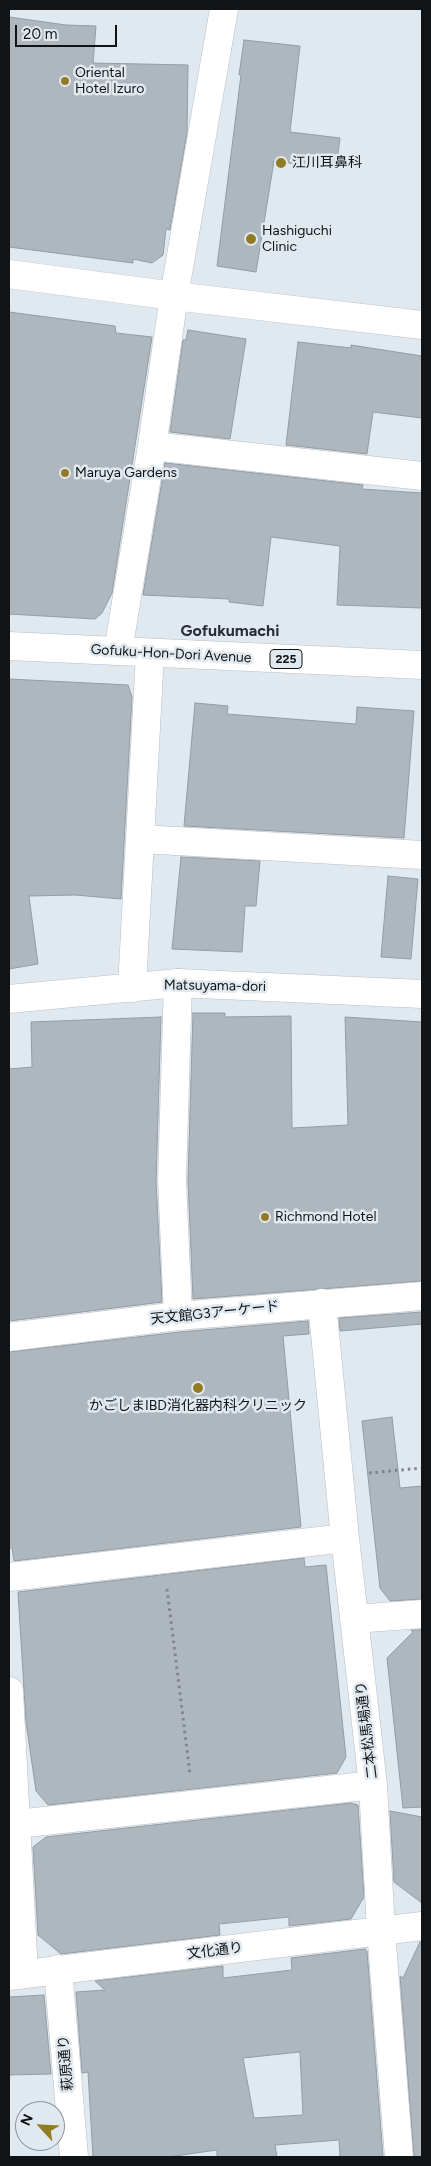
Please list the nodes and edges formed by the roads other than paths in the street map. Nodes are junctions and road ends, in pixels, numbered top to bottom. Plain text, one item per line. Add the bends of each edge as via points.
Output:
1 (224, 9) edge
2 (9, 274) edge
3 (174, 296) junction
4 (422, 325) edge
5 (152, 446) junction
6 (422, 476) edge
7 (9, 646) edge
8 (118, 651) junction
9 (150, 653) junction
10 (422, 664) edge
11 (142, 839) junction
12 (422, 855) edge
13 (178, 983) junction
14 (132, 988) junction
15 (422, 994) edge
16 (9, 999) edge
17 (422, 1296) edge
18 (322, 1303) junction
19 (178, 1316) junction
20 (9, 1337) edge
21 (345, 1538) junction
22 (9, 1577) edge
23 (422, 1614) edge
24 (354, 1620) junction
25 (9, 1690) edge
26 (373, 1785) junction
27 (17, 1824) junction
28 (422, 1926) edge
29 (381, 1931) junction
30 (58, 1969) junction
31 (17, 1975) edge
32 (74, 2157) edge
33 (399, 2157) edge

1 - 3 main road
2 - 3 main road
3 - 4 main road
3 - 5 main road
5 - 6 main road
5 - 8 main road
7 - 8 main road, Gofuku-Hon-Dori Avenue / 225
8 - 9 main road, Gofuku-Hon-Dori Avenue / 225
9 - 10 main road, Gofuku-Hon-Dori Avenue / 225
9 - 11 main road
11 - 12 main road
11 - 14 main road
13 - 14 main road, Matsuyama-dori
13 - 15 main road, Matsuyama-dori
13 - 19 main road via 172,1180
14 - 16 main road, Matsuyama-dori
17 - 18 main road, 天文館G3アーケード
18 - 19 main road, 天文館G3アーケード
18 - 21 main road, 二本松馬場通り
19 - 20 main road, 天文館G3アーケード
21 - 22 main road
21 - 24 main road, 二本松馬場通り
23 - 24 main road
24 - 26 main road, 二本松馬場通り
25 - 27 main road
26 - 27 main road
26 - 29 main road, 二本松馬場通り
27 - 31 main road
28 - 29 main road, 文化通り
29 - 30 main road, 文化通り
29 - 33 main road, 二本松馬場通り
30 - 31 main road, 文化通り
30 - 32 main road, 萩原通り

